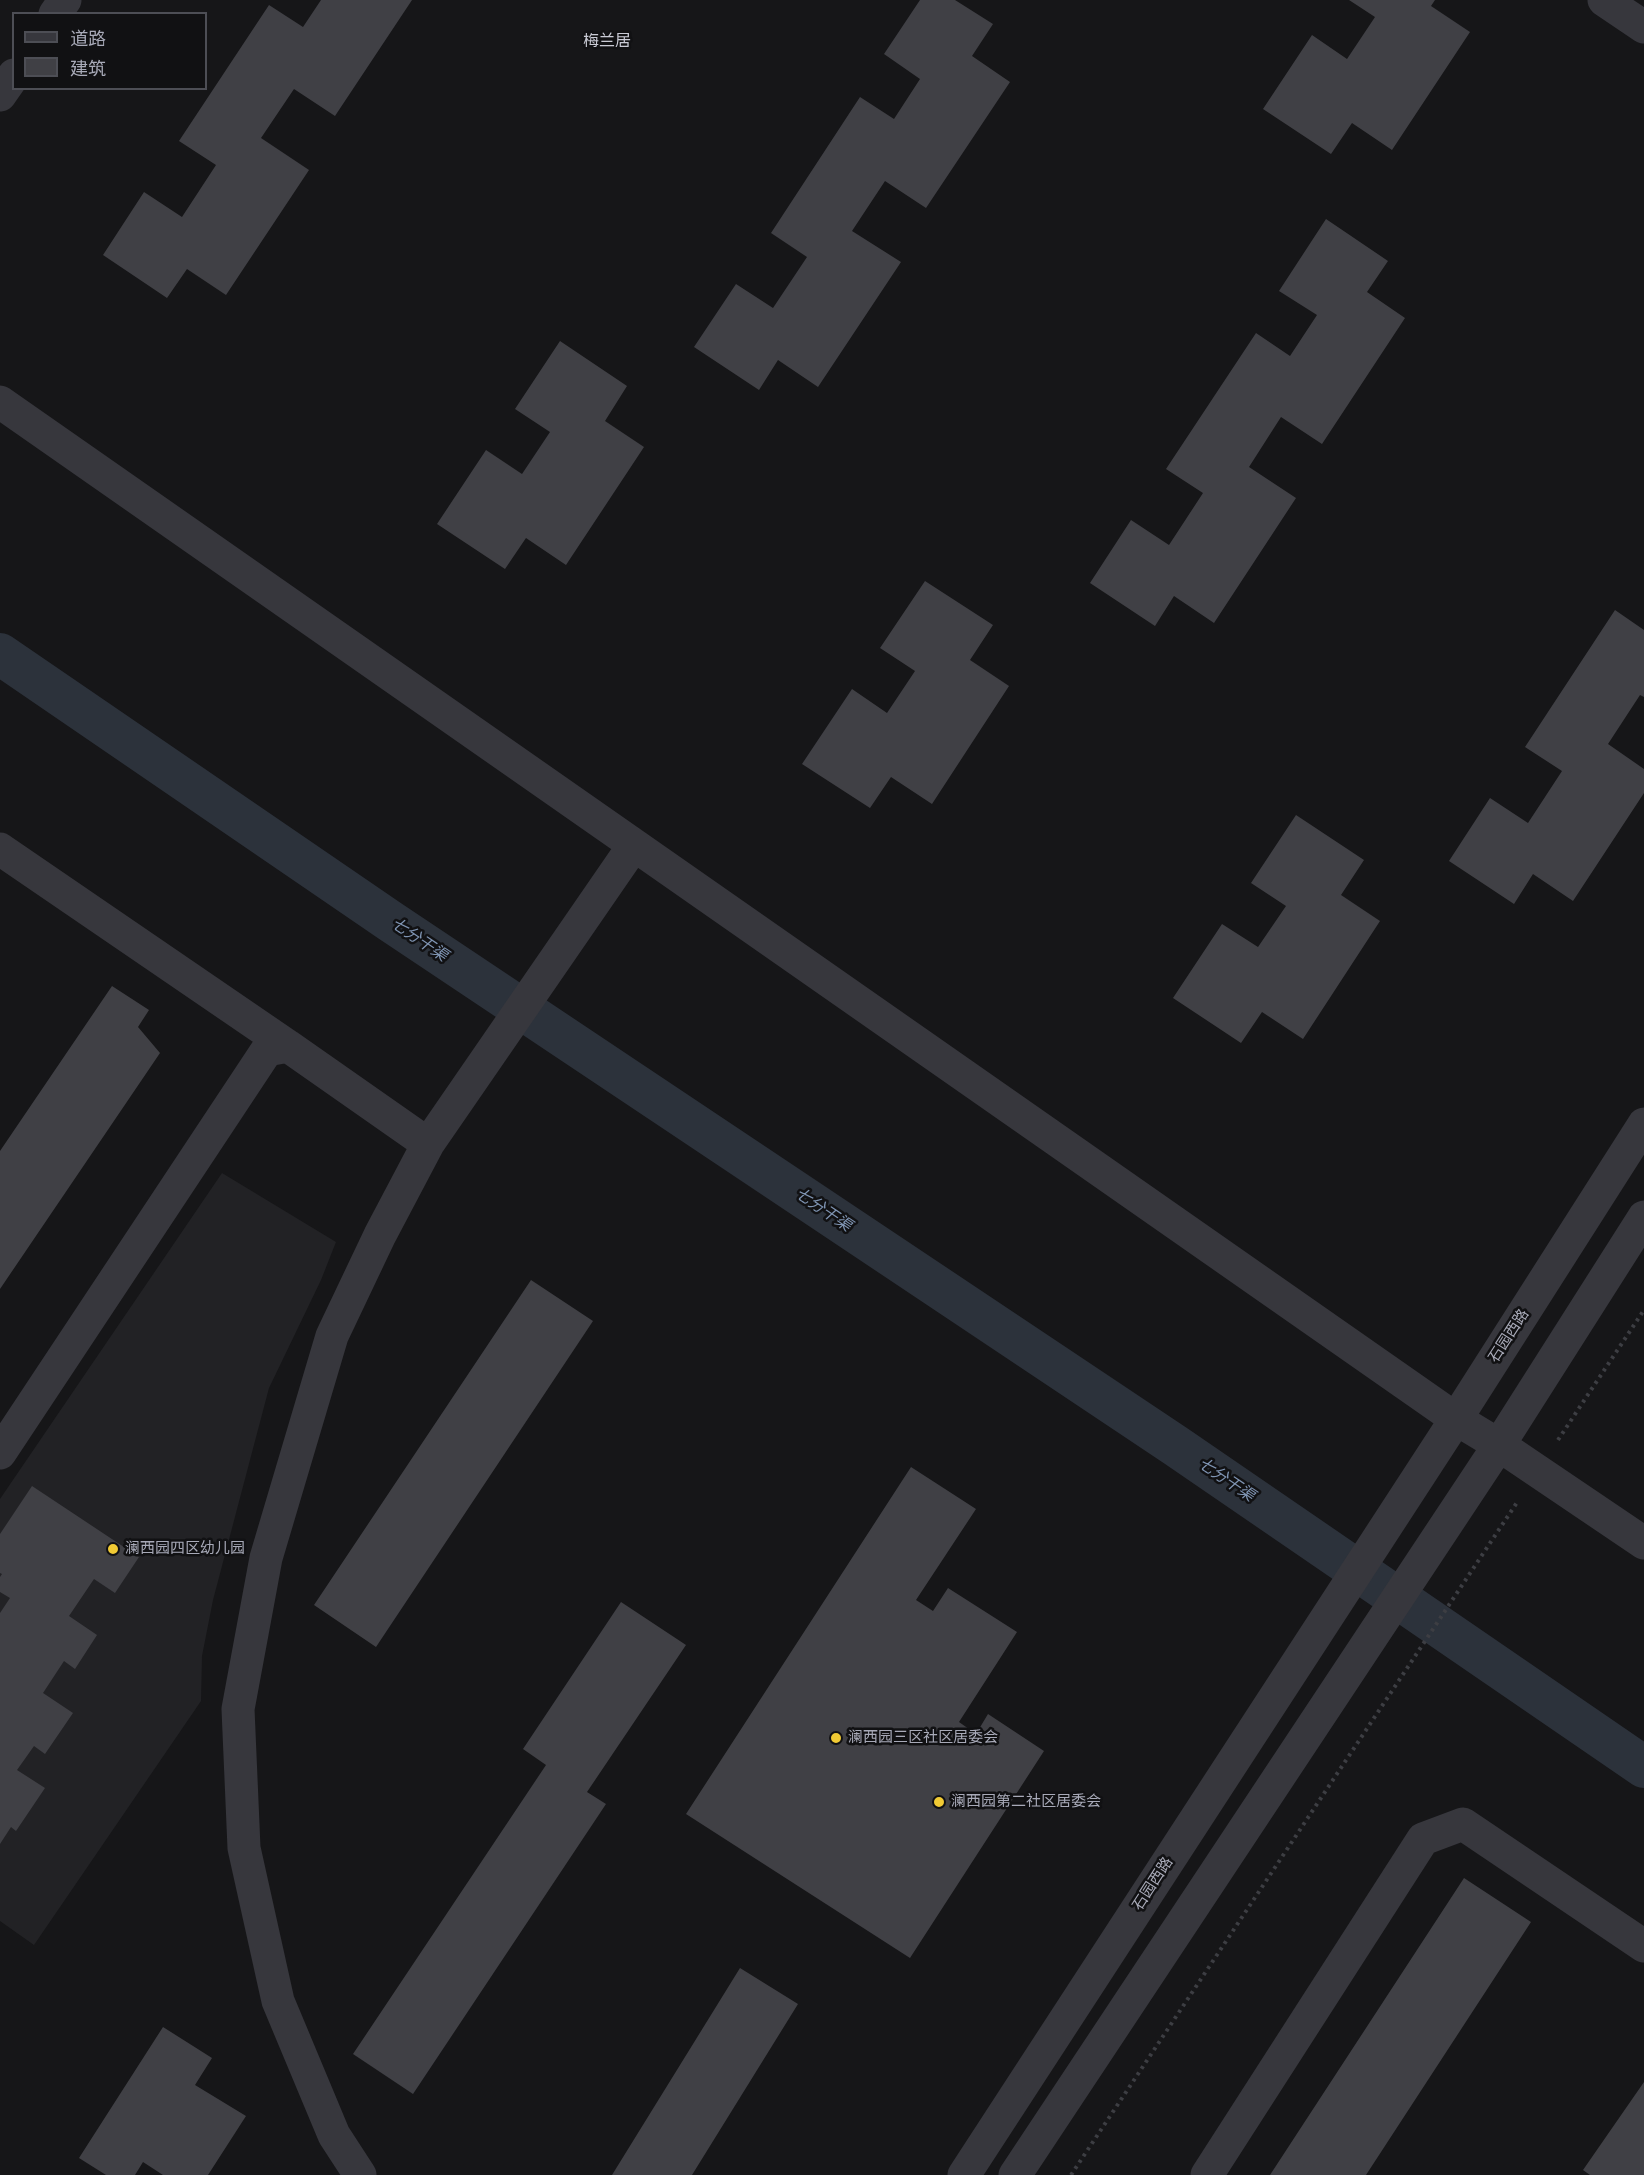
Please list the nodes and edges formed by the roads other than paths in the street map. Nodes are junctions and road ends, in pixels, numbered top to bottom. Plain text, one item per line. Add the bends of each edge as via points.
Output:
1 (1604, 0) edge
2 (1644, 27) edge
3 (12, 78) edge
4 (0, 95) edge
5 (0, 402) edge
6 (634, 845) junction
7 (0, 849) edge
8 (288, 1046) junction
9 (1644, 1124) edge
10 (428, 1144) junction
11 (1644, 1217) edge
12 (1456, 1419) junction
13 (1498, 1445) junction
14 (0, 1454) edge
15 (1644, 1543) edge
16 (1644, 1946) edge
17 (360, 2175) edge
18 (964, 2175) edge
19 (1015, 2175) edge
20 (1207, 2175) edge

1 - 2 street
3 - 4 street
5 - 6 street
6 - 10 street
6 - 12 street
7 - 8 street
8 - 10 street
8 - 14 street via 267,1050
9 - 12 street, 石园西路
10 - 17 street via 332,1336 266,1558 238,1709 244,1848 278,2001 334,2134
11 - 13 street
12 - 13 street
12 - 18 street, 石园西路
13 - 15 street
13 - 19 street
16 - 20 street via 1463,1824 1423,1839

